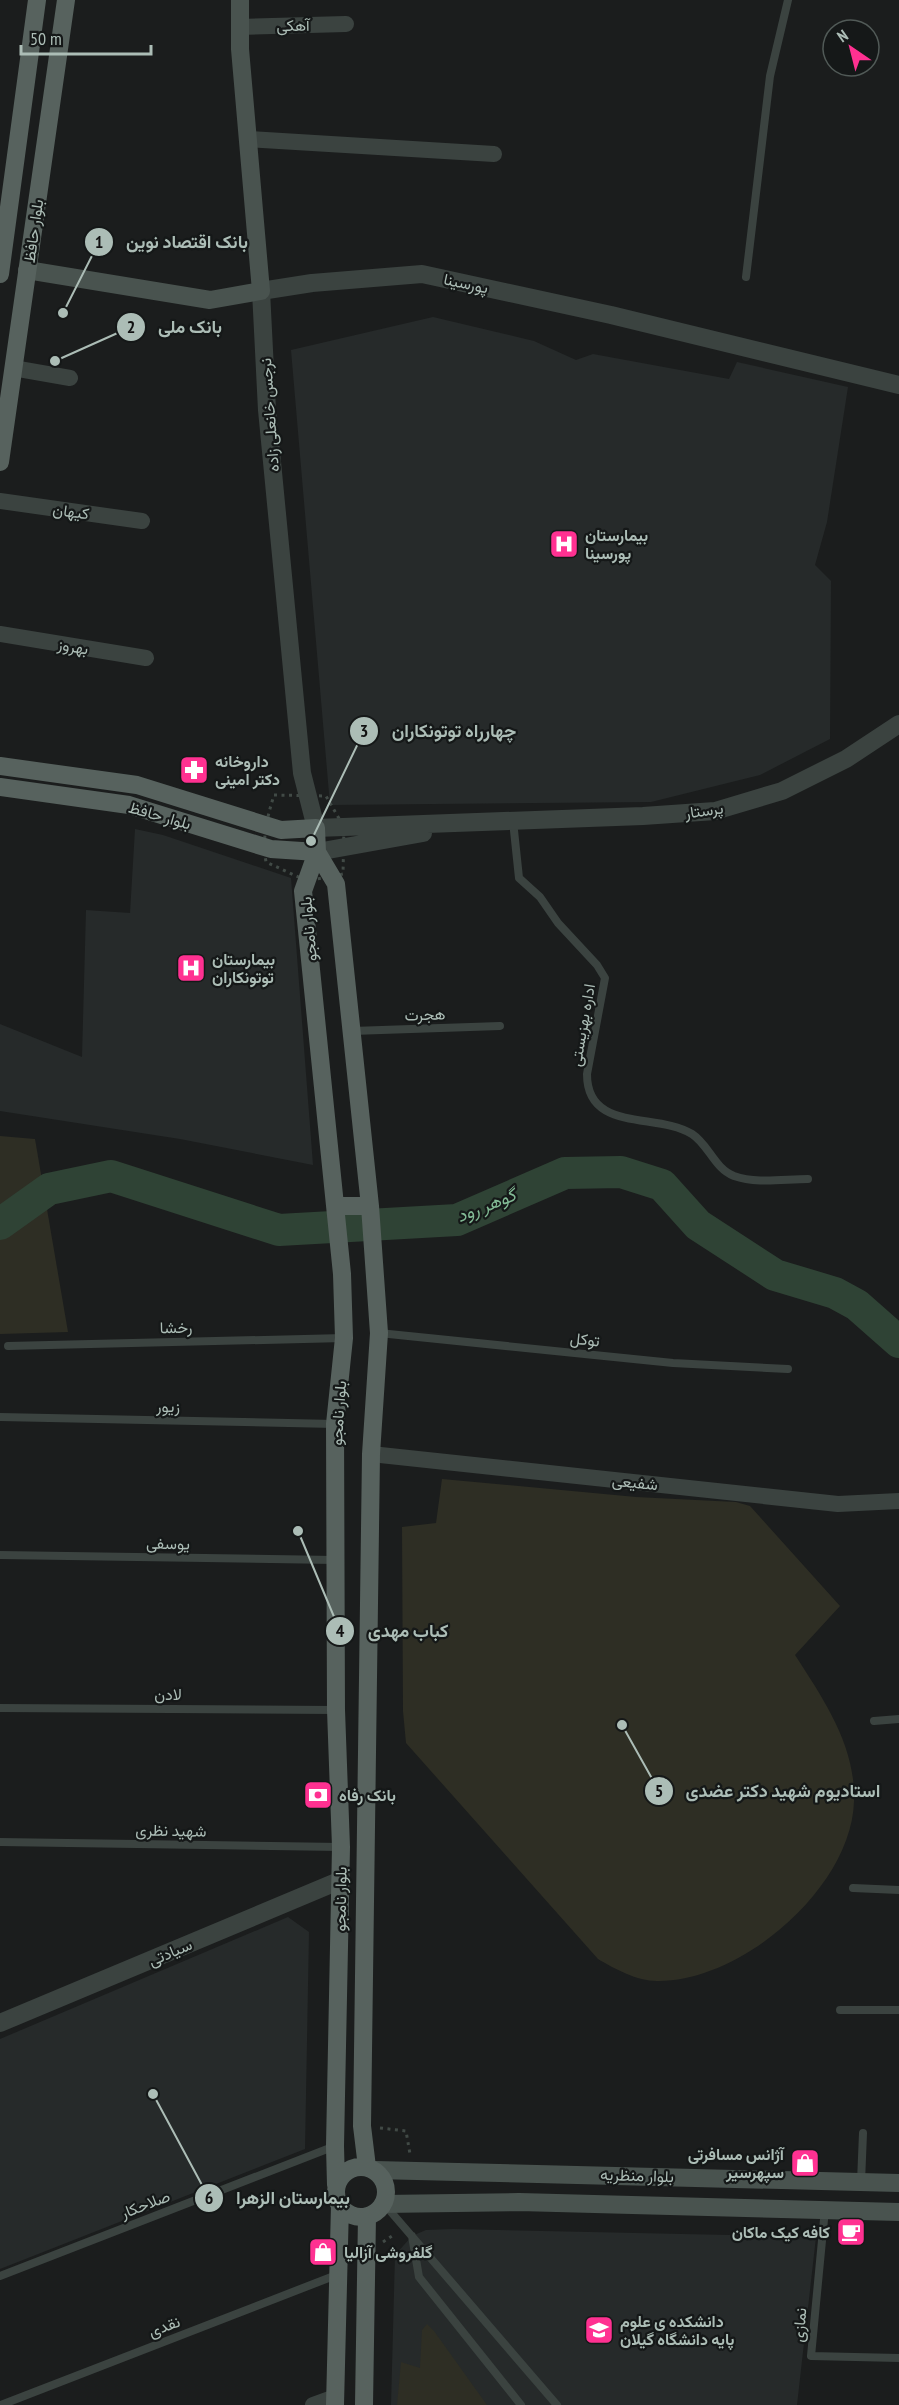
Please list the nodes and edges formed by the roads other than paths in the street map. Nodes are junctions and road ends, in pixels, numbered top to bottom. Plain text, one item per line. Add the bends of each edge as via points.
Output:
1 (37, 0) edge
2 (66, 0) edge
3 (240, 0) edge
4 (788, 0) edge
5 (346, 24) dead end
6 (240, 27) junction
7 (248, 139) junction
8 (494, 154) dead end
9 (0, 267) edge
10 (27, 270) junction
11 (746, 276) dead end
12 (261, 291) junction
13 (13, 368) junction
14 (70, 378) dead end
15 (899, 385) edge
16 (0, 462) edge
17 (0, 501) edge
18 (142, 521) dead end
19 (0, 634) edge
20 (146, 658) dead end
21 (899, 724) edge
22 (0, 766) edge
23 (0, 787) edge
24 (489, 821) junction
25 (513, 821) junction
26 (316, 828) junction
27 (317, 852) junction
28 (500, 1026) dead end
29 (351, 1031) junction
30 (808, 1179) dead end
31 (335, 1206) junction
32 (370, 1206) junction
33 (379, 1333) junction
34 (344, 1338) junction
35 (8, 1346) dead end
36 (788, 1369) dead end
37 (0, 1418) edge
38 (335, 1424) junction
39 (371, 1454) junction
40 (899, 1501) edge
41 (0, 1555) edge
42 (335, 1560) junction
43 (0, 1708) edge
44 (336, 1710) junction
45 (899, 1719) edge
46 (874, 1721) dead end
47 (0, 1842) edge
48 (341, 1847) junction
49 (341, 1880) junction
50 (853, 1888) dead end
51 (899, 1890) edge
52 (840, 2010) dead end
53 (899, 2010) edge
54 (0, 2023) edge
55 (338, 2034) junction
56 (363, 2034) junction
57 (863, 2133) dead end
58 (335, 2146) junction
59 (371, 2168) junction
60 (520, 2172) junction
61 (861, 2182) junction
62 (899, 2183) edge
63 (336, 2185) junction
64 (519, 2202) junction
65 (384, 2204) junction
66 (340, 2205) junction
67 (825, 2210) junction
68 (899, 2212) edge
69 (367, 2216) junction
70 (412, 2236) junction
71 (339, 2274) junction
72 (0, 2276) edge
73 (337, 2334) junction
74 (365, 2335) junction
75 (899, 2358) edge
76 (335, 2401) edge
77 (1, 2405) edge
78 (313, 2405) edge
79 (364, 2405) edge
80 (521, 2405) edge
81 (557, 2405) edge

1 - 9 main road, بلوار حافظ
2 - 10 main road, بلوار حافظ
3 - 6 main road, نرجس خانعلی زاده
4 - 11 lane via 770,76
5 - 6 street, آهکی
6 - 7 main road, نرجس خانعلی زاده
7 - 8 street
7 - 12 main road, نرجس خانعلی زاده
9 - 10 main road
10 - 12 main road, پورسینا via 210,300
10 - 13 main road, بلوار حافظ
12 - 15 street, پورسینا via 422,274
12 - 26 street, نرجس خانعلی زاده via 267,410 302,773
13 - 14 street
13 - 16 main road, بلوار حافظ
17 - 18 street, کیهان
19 - 20 street, بهروز
21 - 25 street, پرستار via 846,759 782,790 715,811
22 - 26 main road, بلوار حافظ via 137,785 281,830
23 - 27 main road, بلوار حافظ via 129,805 271,849
24 - 25 street, پرستار
24 - 26 street, پرستار
24 - 27 street, پرستار
25 - 30 lane, اداره بهزیستی via 519,879 540,897 605,978 587,1074 595,1102 610,1113 690,1133 732,1175 757,1180
26 - 27 main road
27 - 29 main road, بلوار نامجو via 336,884
27 - 31 main road, بلوار نامجو via 303,891
28 - 29 lane, هجرت
29 - 32 main road, بلوار نامجو
31 - 32 main road
31 - 34 main road, بلوار نامجو
32 - 33 main road, بلوار نامجو
33 - 36 lane, توکل via 673,1363
33 - 39 main road, بلوار نامجو
34 - 35 lane, رخشا
34 - 38 main road, بلوار نامجو
37 - 38 lane, زیور
38 - 42 main road, بلوار نامجو
39 - 40 street, شفیعی via 838,1504
39 - 56 main road, بلوار نامجو
41 - 42 lane, یوسفی
42 - 44 main road, بلوار نامجو
43 - 44 lane, لادن
44 - 48 main road, بلوار نامجو
45 - 46 lane
47 - 48 lane, شهید نظری
48 - 49 main road, بلوار نامجو
49 - 54 street, سیادتی
49 - 55 main road, بلوار نامجو
50 - 51 lane
52 - 53 lane
55 - 56 main road
55 - 58 main road, بلوار نامجو
56 - 59 main road, بلوار نامجو via 362,2126
57 - 61 lane
58 - 63 main road, بلوار نامجو
58 - 72 lane, صلاحکار
59 - 60 main road, بلوار منظریه
59 - 63 main road via 348,2170
59 - 65 main road via 385,2185
60 - 61 main road, بلوار منظریه
60 - 64 main road
61 - 62 main road, بلوار منظریه
63 - 66 main road
64 - 65 main road, بلوار منظریه
64 - 67 main road, بلوار منظریه
65 - 69 main road
65 - 70 lane
66 - 69 main road via 349,2214
66 - 71 main road
67 - 68 main road, بلوار منظریه
67 - 75 lane, نمازی via 811,2356
69 - 74 main road
70 - 80 lane via 419,2277
70 - 81 lane
71 - 73 main road
71 - 77 lane, نقدی
73 - 74 main road
73 - 76 main road
74 - 79 main road
76 - 78 street

